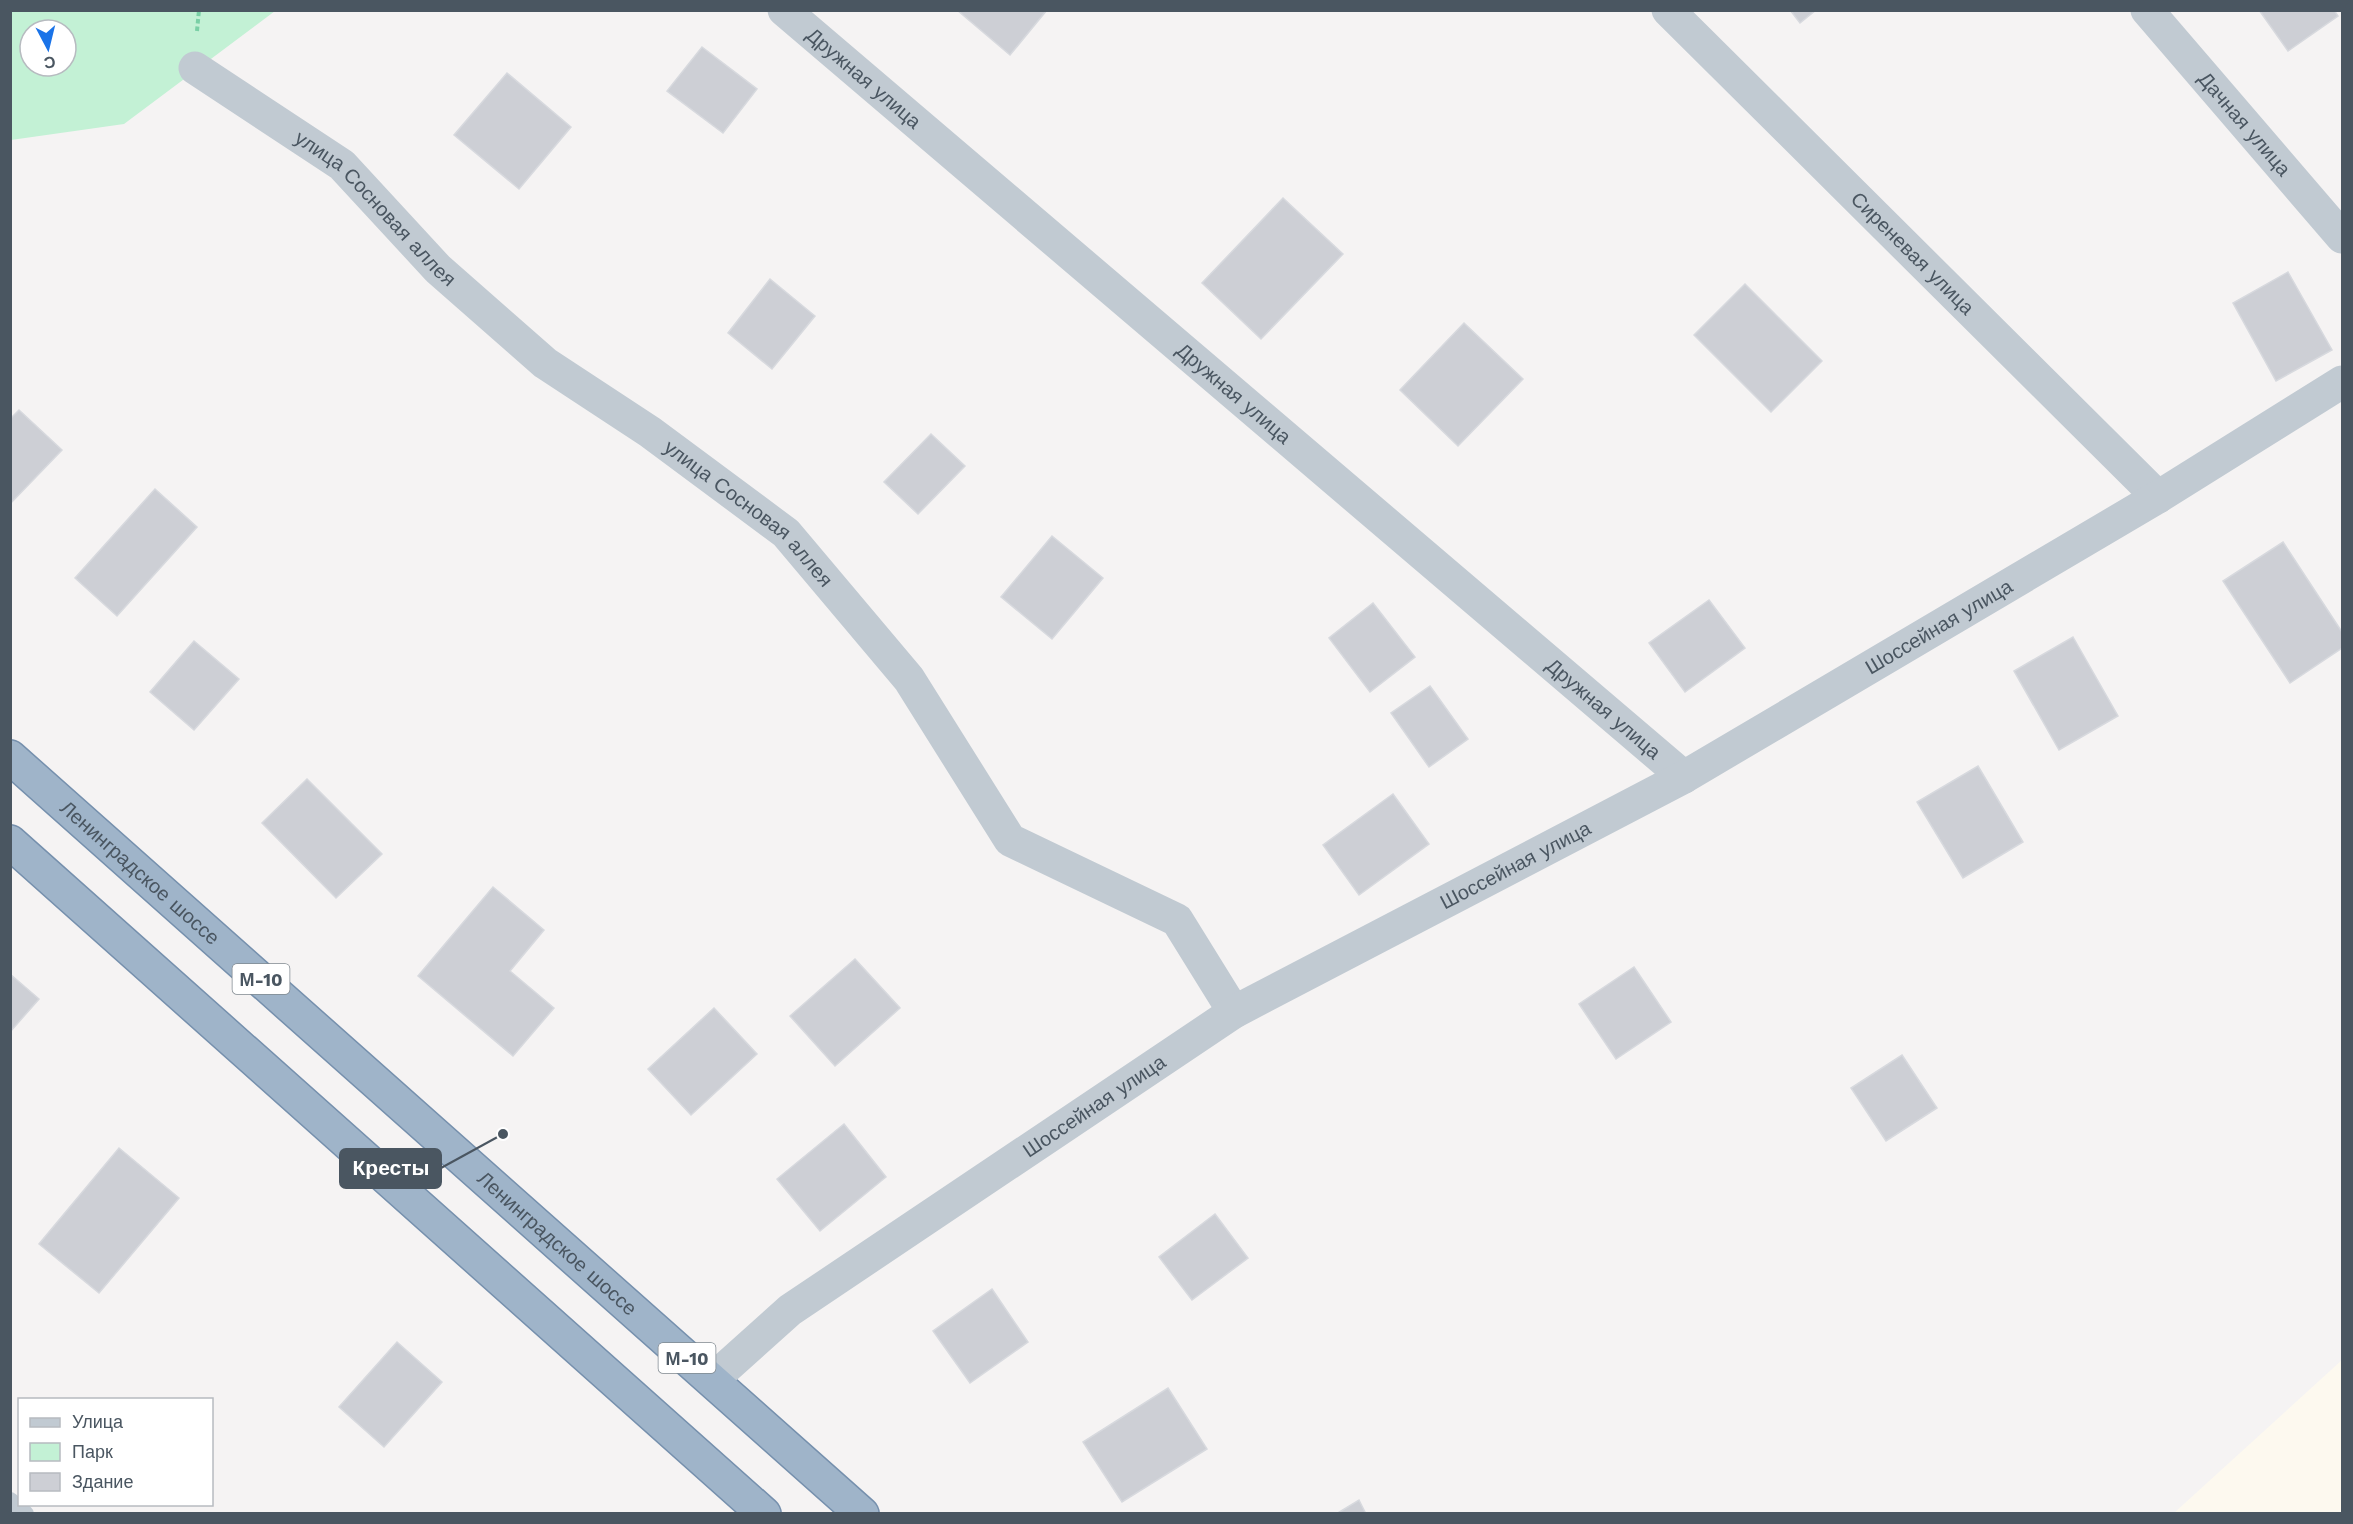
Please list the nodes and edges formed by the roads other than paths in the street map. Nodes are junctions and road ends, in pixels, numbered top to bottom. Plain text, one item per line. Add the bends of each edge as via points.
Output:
1 (784, 10) edge
2 (1668, 10) edge
3 (2147, 10) edge
4 (195, 68) dead end
5 (2343, 237) edge
6 (2337, 394) edge
7 (2158, 497) junction
8 (10, 758) edge
9 (1684, 777) junction
10 (10, 842) edge
11 (1234, 1012) junction
12 (712, 1380) junction
13 (10, 1501) edge
14 (25, 1514) edge
15 (764, 1514) edge
16 (862, 1514) edge

1 - 9 street, Дружная улица
2 - 7 street, Сиреневая улица
3 - 5 street, Дачная улица
4 - 11 street, улица Сосновая аллея via 342,165 438,269 544,363 650,432 786,533 909,679 1011,840 1177,920
6 - 7 street, Шоссейная улица
7 - 9 street, Шоссейная улица
8 - 12 highway, Ленинградское шоссе / М-10
9 - 11 street, Шоссейная улица
10 - 15 highway
11 - 12 street, Шоссейная улица via 790,1310
12 - 16 highway, Ленинградское шоссе / М-10
13 - 14 lane

